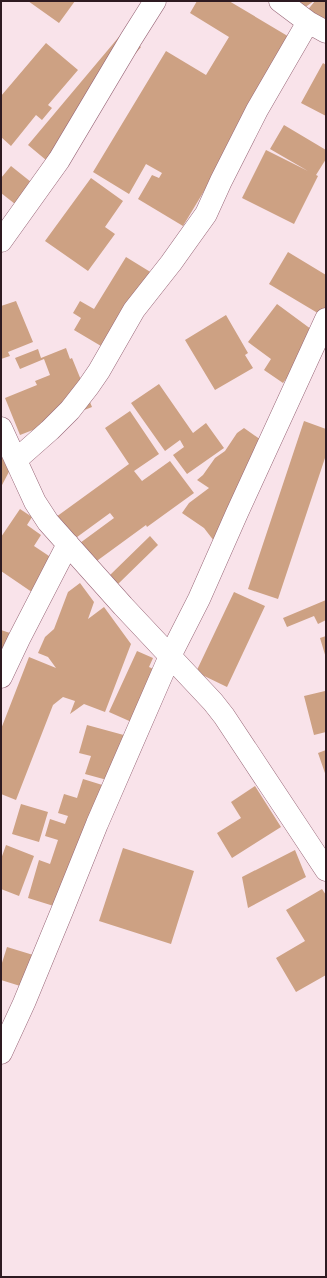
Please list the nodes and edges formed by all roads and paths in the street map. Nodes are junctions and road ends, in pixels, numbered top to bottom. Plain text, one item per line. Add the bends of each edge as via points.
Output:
1 (155, 1) edge
2 (280, 1) edge
3 (317, 27) edge
4 (1, 241) edge
5 (326, 319) edge
6 (1, 428) edge
7 (16, 460) junction
8 (68, 544) junction
9 (170, 656) junction
10 (1, 677) edge
11 (326, 870) edge
12 (1, 1053) edge

1 - 4 street via 59,160
2 - 3 street
3 - 7 street via 257,110 206,214 134,310 99,371 70,410
5 - 9 street via 199,599
6 - 7 street
7 - 8 street via 35,502 48,522
8 - 9 street
8 - 10 street
9 - 11 street via 224,716
9 - 12 street

